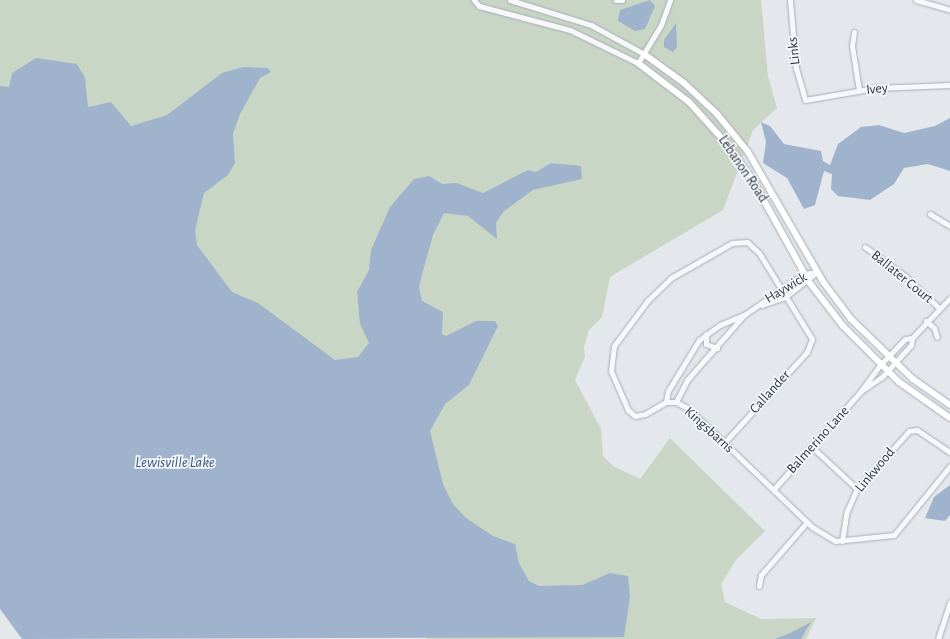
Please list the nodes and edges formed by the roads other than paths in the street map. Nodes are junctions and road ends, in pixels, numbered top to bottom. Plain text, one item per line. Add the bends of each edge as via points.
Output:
1 (474, 0) edge
2 (510, 0) edge
3 (616, 0) edge
4 (622, 0) edge
5 (670, 0) edge
6 (790, 0) edge
7 (916, 0) edge
8 (550, 10) junction
9 (950, 10) edge
10 (546, 21) junction
11 (854, 32) dead end
12 (644, 54) junction
13 (638, 63) junction
14 (950, 85) edge
15 (859, 90) junction
16 (805, 100) joint
17 (930, 214) dead end
18 (950, 226) edge
19 (865, 247) dead end
20 (817, 272) junction
21 (804, 274) junction
22 (809, 282) junction
23 (789, 283) junction
24 (780, 288) junction
25 (794, 290) junction
26 (785, 296) junction
27 (950, 298) edge
28 (755, 307) junction
29 (939, 308) junction
30 (744, 315) junction
31 (926, 321) junction
32 (706, 334) junction
33 (937, 337) dead end
34 (912, 338) junction
35 (717, 348) junction
36 (889, 356) junction
37 (895, 362) junction
38 (880, 365) junction
39 (887, 371) junction
40 (681, 372) junction
41 (689, 378) junction
42 (861, 391) junction
43 (666, 402) junction
44 (676, 402) junction
45 (950, 405) edge
46 (950, 418) edge
47 (724, 443) junction
48 (812, 447) junction
49 (950, 452) edge
50 (950, 466) edge
51 (774, 489) junction
52 (857, 489) junction
53 (807, 522) junction
54 (842, 542) junction
55 (758, 586) dead end
56 (950, 602) edge
57 (937, 638) edge

1 - 10 street, Lebanon Road via 479,6
2 - 8 street, Lebanon Road
3 - 4 street
5 - 12 street via 661,25
6 - 16 street, Links via 796,68
7 - 9 street
8 - 10 street
8 - 12 street, Lebanon Road via 603,30
10 - 13 street, Lebanon Road via 589,37
11 - 15 street via 852,46
12 - 13 street
12 - 20 main road, Lebanon Road via 711,108 748,152
13 - 21 main road, Lebanon Road via 689,102 727,144 752,179
14 - 15 street, Ivey
15 - 16 street, Ivey
17 - 18 street
19 - 29 street, Ballater Court via 905,276
20 - 21 street, Haywick
20 - 22 street, Haywick
20 - 36 main road, Lebanon Road via 851,319
21 - 22 main road, Lebanon Road
21 - 23 street, Haywick
22 - 25 street, Haywick
22 - 38 main road, Lebanon Road via 843,326
23 - 24 street, Haywick
23 - 25 street
24 - 26 street
24 - 28 street, Haywick
24 - 43 street, Kingsbarns via 759,253 747,242 724,246 666,281 648,300 614,346 611,371 628,410 635,416 645,414
25 - 26 street, Haywick
26 - 28 street, Haywick
26 - 47 street, Callander via 812,340 806,352
27 - 29 street
28 - 30 street, Haywick
29 - 31 street
30 - 32 street, Haywick
30 - 35 street, Haywick
31 - 33 street via 934,328
31 - 34 street
32 - 35 street via 706,344
32 - 40 street, Haywick via 699,340
34 - 36 street, Balmerino Lane via 905,339
34 - 37 street, Balmerino Lane via 910,345
35 - 41 street, Haywick
36 - 37 main road, Lebanon Road
36 - 38 street, Balmerino Lane
37 - 39 street, Balmerino Lane
37 - 45 main road, Lebanon Road
38 - 39 main road, Lebanon Road
38 - 42 street, Balmerino Lane
39 - 42 street, Balmerino Lane
39 - 46 main road, Lebanon Road
40 - 41 street
40 - 43 street, Haywick via 668,391
41 - 44 street, Haywick
42 - 48 street, Balmerino Lane
43 - 44 street, Kingsbarns
44 - 47 street, Kingsbarns via 689,409
47 - 51 street, Kingsbarns
48 - 51 street, Balmerino Lane
48 - 52 street
49 - 52 street, Linkwood via 914,429
50 - 54 street, Kingsbarns via 908,513 899,531 887,538
51 - 53 street, Kingsbarns
52 - 54 street, Linkwood via 847,510
53 - 54 street, Kingsbarns via 827,539
53 - 55 street via 761,575
56 - 57 street

